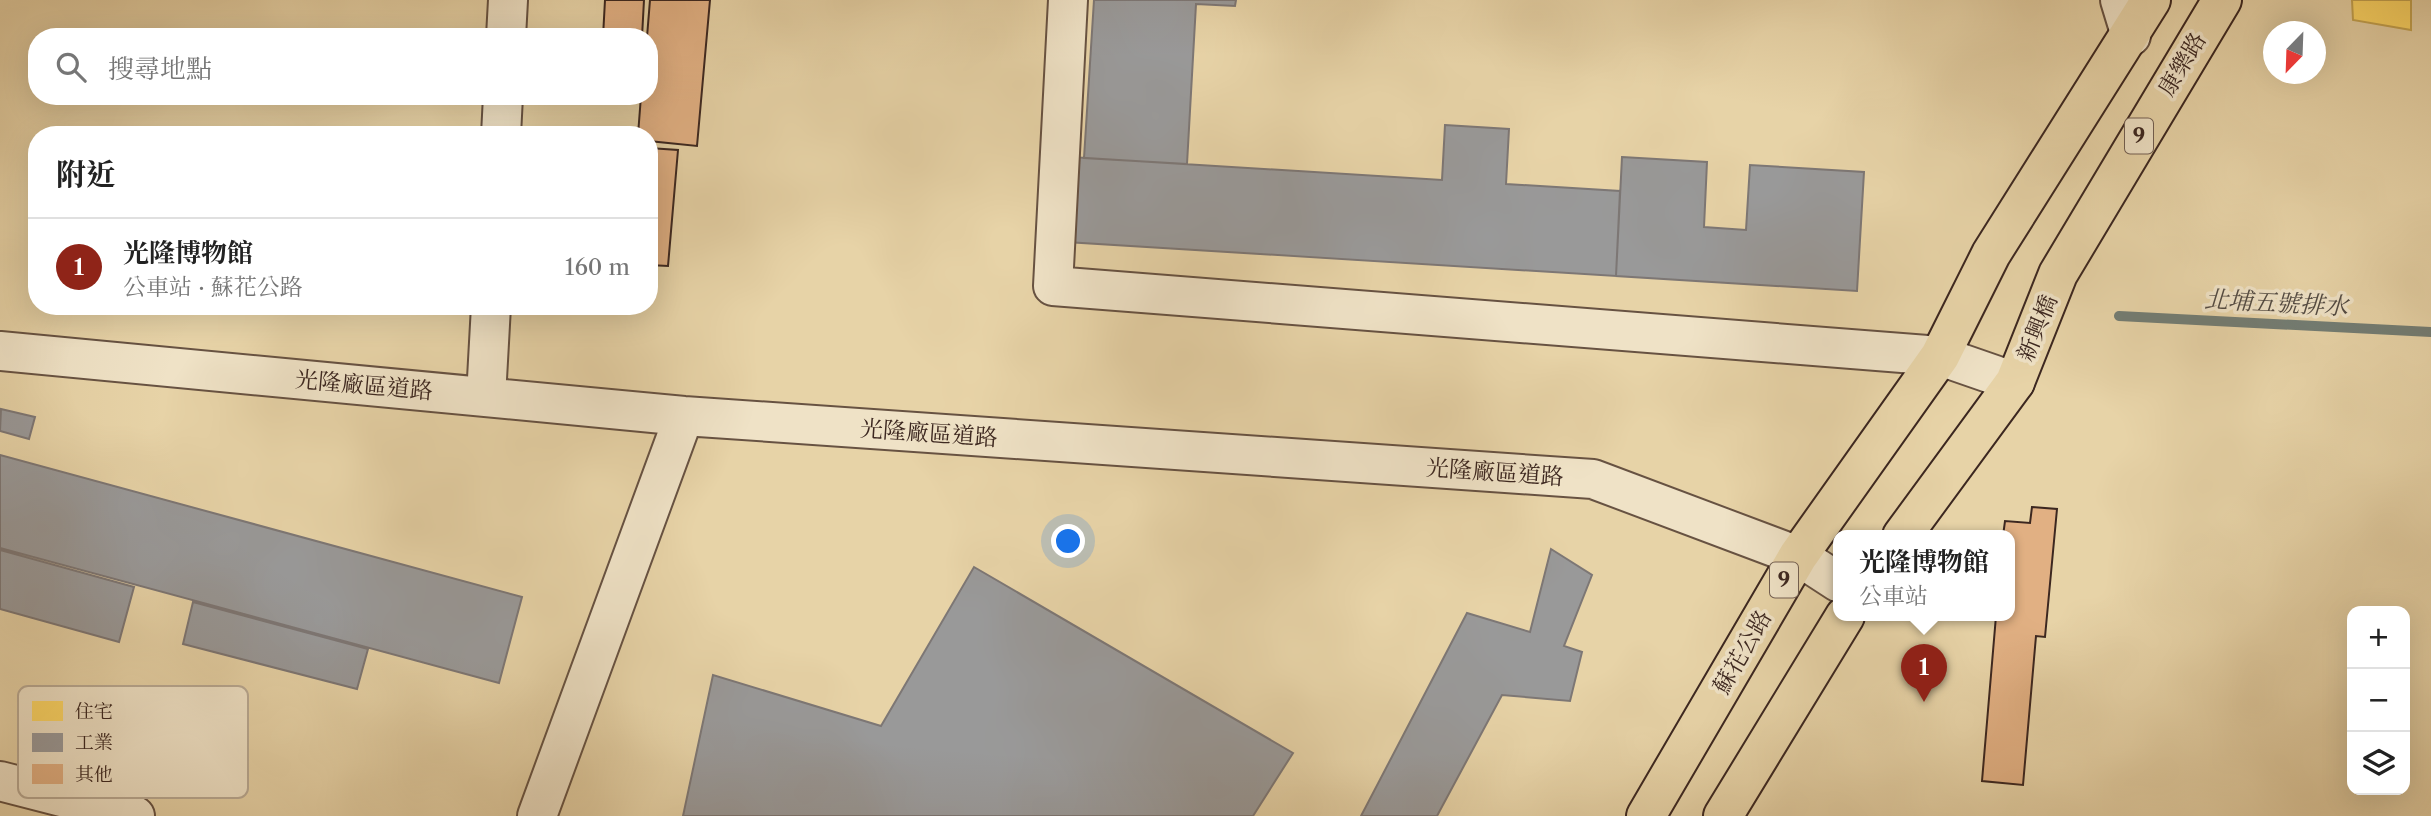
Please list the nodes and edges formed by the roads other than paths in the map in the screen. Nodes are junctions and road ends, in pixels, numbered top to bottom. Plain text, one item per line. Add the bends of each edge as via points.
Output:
1 (508, 0) edge
2 (1068, 0) edge
3 (2120, 0) edge
4 (2151, 0) edge
5 (2222, 0) edge
6 (506, 28) edge
7 (2131, 36) junction
8 (503, 105) edge
9 (501, 126) edge
10 (2058, 274) joint
11 (491, 315) edge
12 (0, 351) edge
13 (1940, 356) junction
14 (2015, 382) junction
15 (486, 397) junction
16 (684, 416) junction
17 (1906, 530) edge
18 (1798, 556) junction
19 (1833, 579) edge
20 (1842, 621) edge
21 (0, 781) edge
22 (18, 786) edge
23 (66, 798) edge
24 (135, 816) edge
25 (537, 816) edge
26 (1646, 816) edge
27 (1723, 816) edge

1 - 6 street
2 - 13 street via 1053,286
3 - 7 street
4 - 7 main road, 9
5 - 10 main road, 康樂路 / 9
7 - 13 main road, 9 via 1991,254
8 - 9 street
10 - 14 main road, 新興橋 / 9
11 - 15 street
12 - 15 street, 光隆廠區道路
13 - 14 street
13 - 18 main road, 蘇花公路 / 9
14 - 17 main road, 9
15 - 16 street, 光隆廠區道路
16 - 18 street, 光隆廠區道路 via 1593,479
16 - 25 street
18 - 19 street, 光隆廠區道路
18 - 26 main road, 蘇花公路 / 9
20 - 27 main road
21 - 22 street
23 - 24 street

